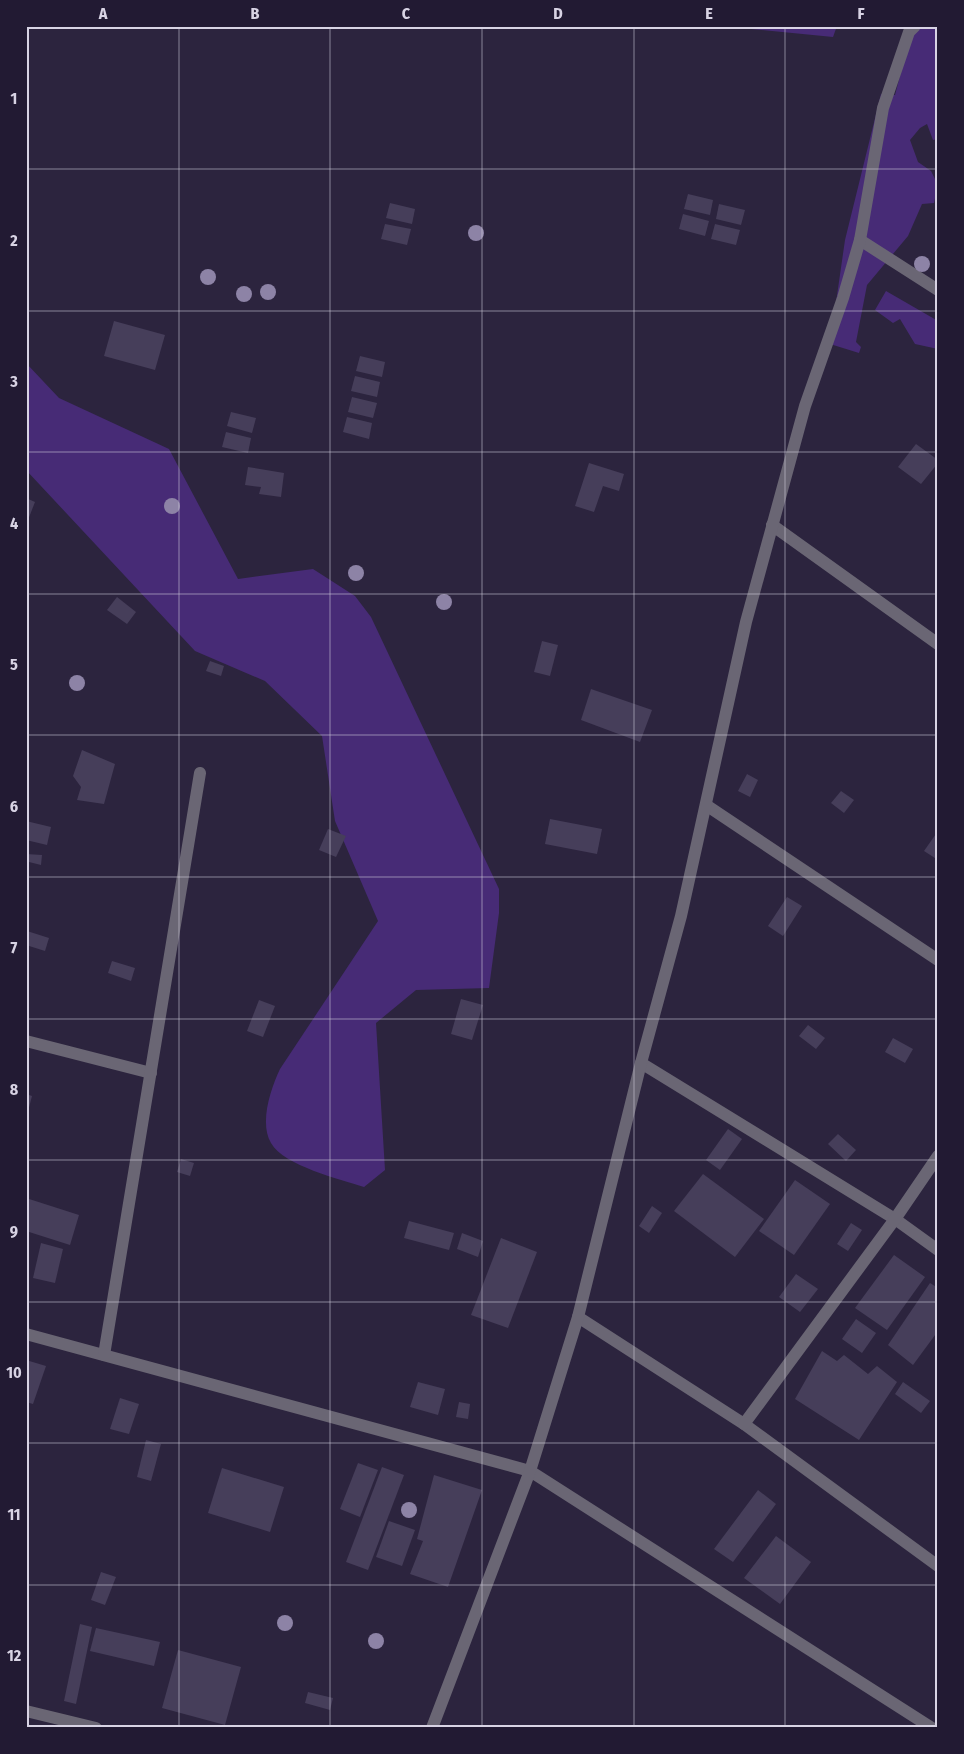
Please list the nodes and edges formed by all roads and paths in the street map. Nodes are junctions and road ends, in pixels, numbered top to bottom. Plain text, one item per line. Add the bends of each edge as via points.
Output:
1 (915, 26) edge
2 (860, 240) junction
3 (938, 290) edge
4 (772, 525) junction
5 (938, 644) edge
6 (200, 773) dead end
7 (706, 806) junction
8 (938, 960) edge
9 (26, 1041) edge
10 (641, 1063) junction
11 (151, 1073) junction
12 (938, 1156) edge
13 (894, 1219) junction
14 (938, 1250) edge
15 (578, 1317) junction
16 (26, 1334) edge
17 (104, 1355) junction
18 (744, 1424) junction
19 (530, 1471) junction
20 (938, 1566) edge
21 (26, 1711) edge
22 (96, 1728) edge
23 (432, 1728) edge
24 (932, 1728) edge

1 - 2 street via 909,32 883,108
2 - 3 street
2 - 4 street via 805,406
4 - 5 street
4 - 7 street via 736,664
6 - 11 street
7 - 8 street
7 - 10 street via 681,916
9 - 11 street
10 - 13 street
10 - 15 street
11 - 17 street
12 - 13 street
13 - 14 street
13 - 18 street
15 - 18 street
15 - 19 street
16 - 17 street
17 - 19 street
18 - 20 street
19 - 23 street
19 - 24 street
21 - 22 street

